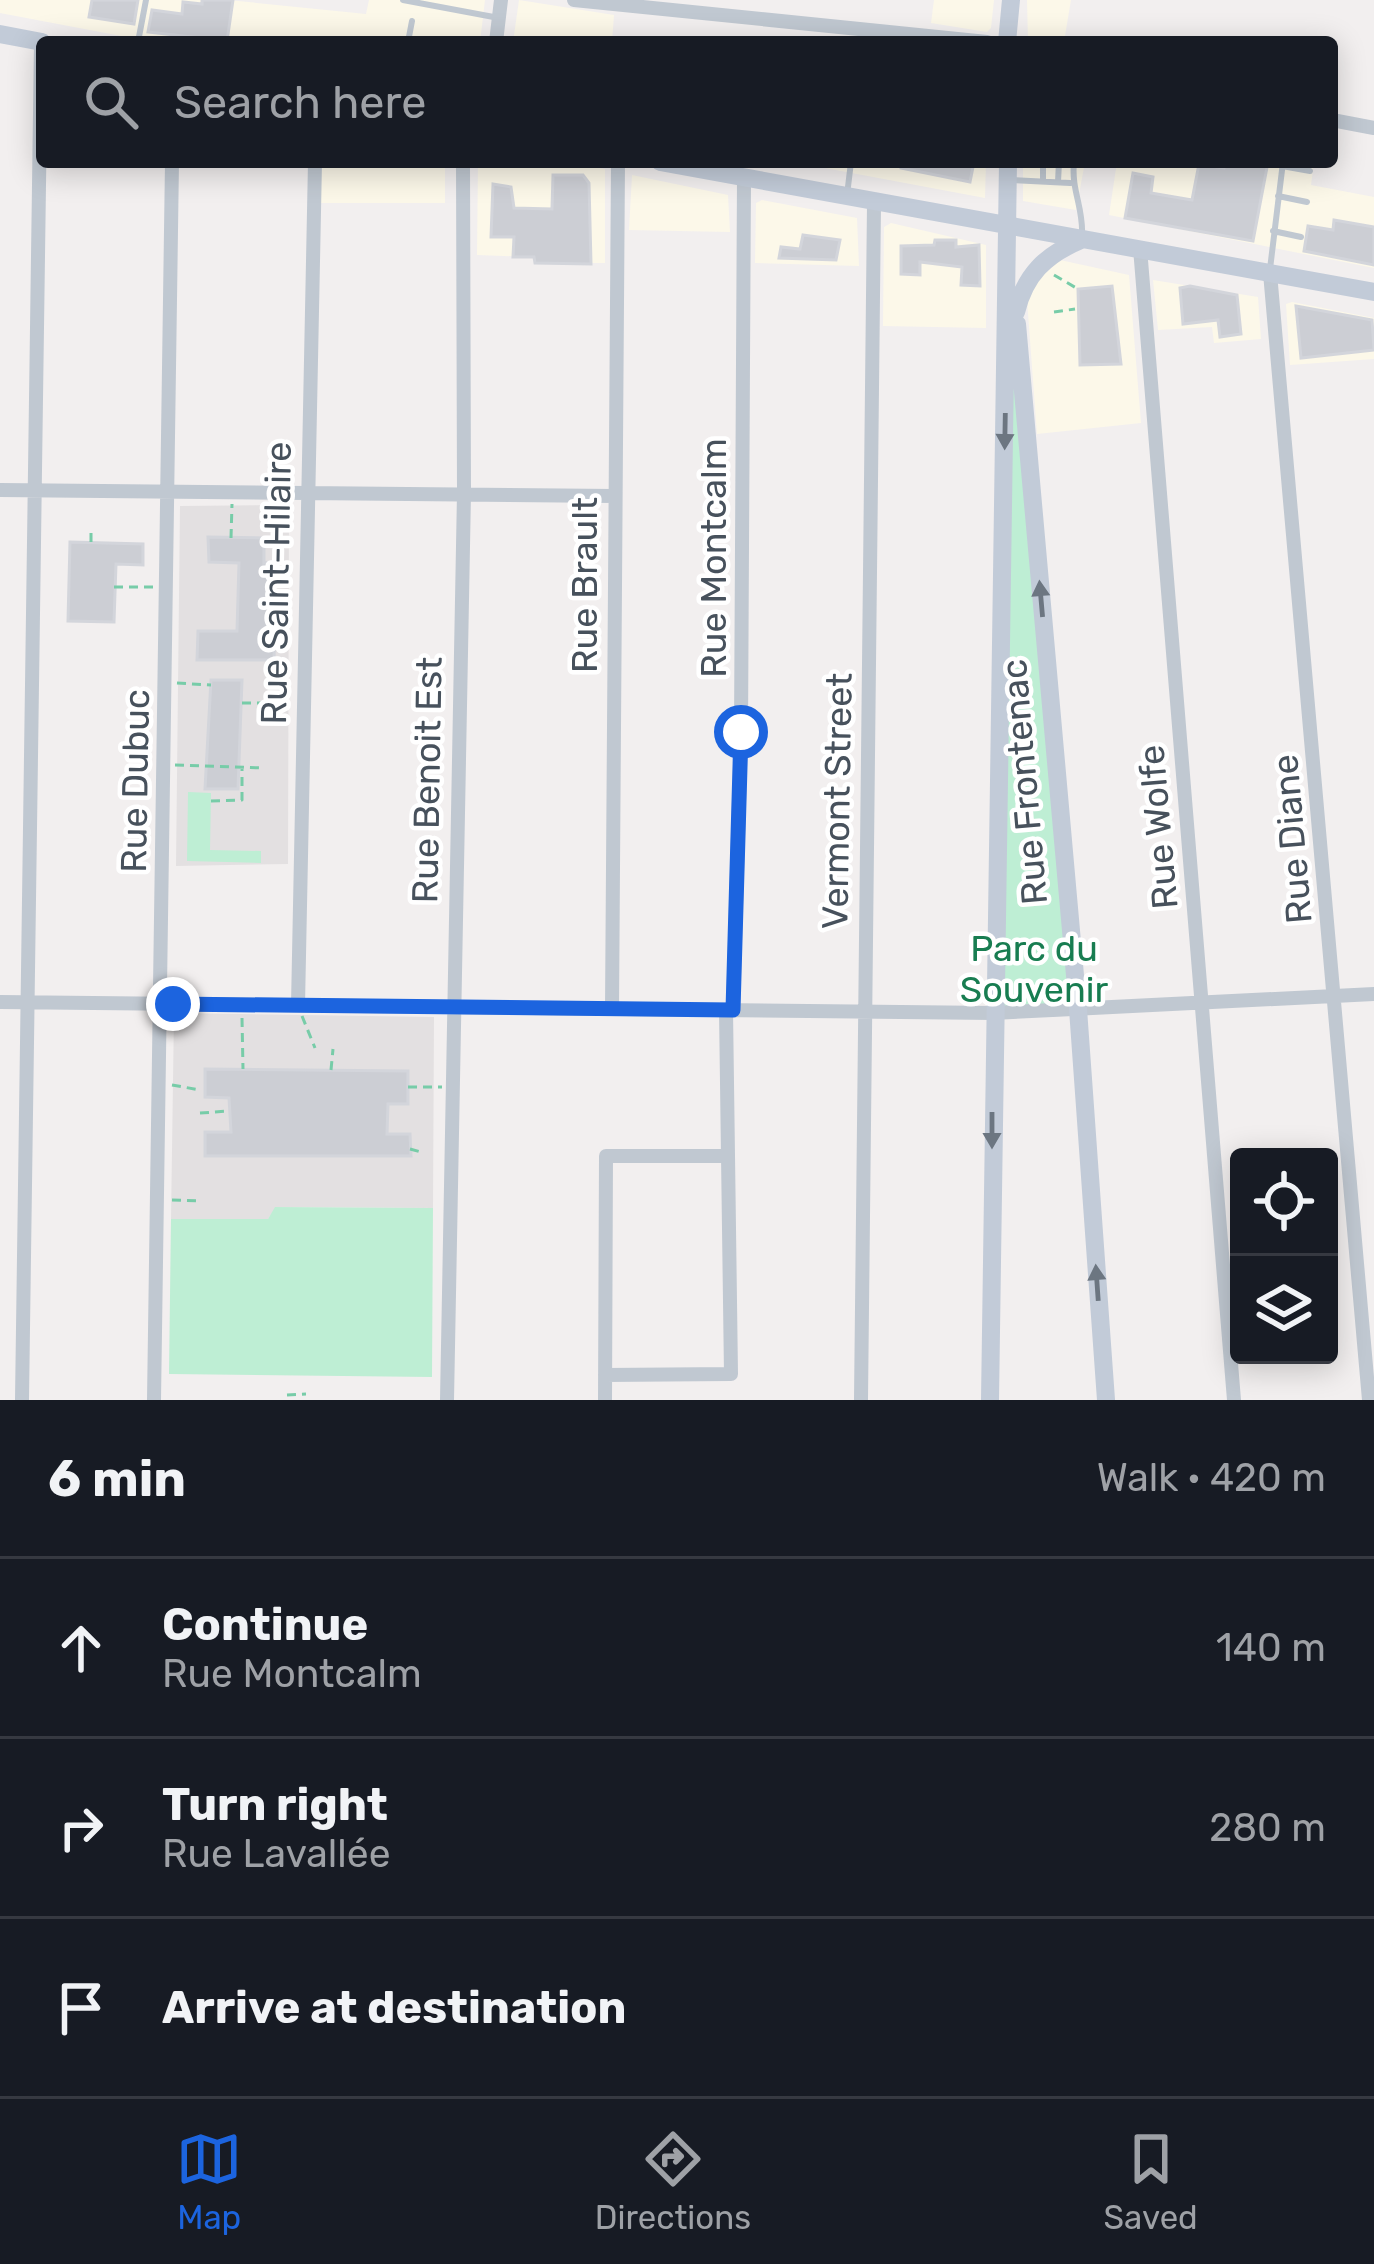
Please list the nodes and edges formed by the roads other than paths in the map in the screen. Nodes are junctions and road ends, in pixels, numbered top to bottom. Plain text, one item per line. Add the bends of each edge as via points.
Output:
1 (146, 0) edge
2 (403, 0) edge
3 (501, 0) edge
4 (574, 0) edge
5 (1011, 0) edge
6 (499, 18) junction
7 (412, 21) dead end
8 (0, 34) edge
9 (139, 36) edge
10 (409, 36) edge
11 (497, 36) edge
12 (855, 36) edge
13 (1008, 36) edge
14 (36, 41) edge
15 (1338, 121) edge
16 (1374, 128) edge
17 (39, 168) edge
18 (172, 168) edge
19 (314, 168) edge
20 (463, 168) edge
21 (618, 168) edge
22 (692, 168) edge
23 (850, 168) edge
24 (1043, 168) edge
25 (1059, 168) edge
26 (1073, 168) edge
27 (1282, 168) edge
28 (1298, 168) edge
29 (1008, 171) edge
30 (1310, 171) dead end
31 (744, 178) junction
32 (1043, 182) junction
33 (1058, 182) junction
34 (1072, 183) junction
35 (1278, 196) junction
36 (846, 198) junction
37 (1307, 202) dead end
38 (874, 204) junction
39 (1008, 230) junction
40 (1273, 231) junction
41 (1301, 237) dead end
42 (1082, 240) junction
43 (1140, 248) junction
44 (1270, 273) junction
45 (1374, 292) edge
46 (1016, 312) junction
47 (0, 490) edge
48 (34, 490) junction
49 (168, 490) junction
50 (308, 491) junction
51 (464, 493) junction
52 (614, 496) junction
53 (1374, 994) edge
54 (1336, 996) junction
55 (0, 1002) edge
56 (27, 1002) junction
57 (1203, 1002) junction
58 (162, 1004) junction
59 (298, 1005) junction
60 (452, 1007) junction
61 (612, 1009) junction
62 (1078, 1009) junction
63 (730, 1010) junction
64 (864, 1012) junction
65 (993, 1013) junction
66 (728, 1156) junction
67 (605, 1375) junction
68 (22, 1400) edge
69 (154, 1400) edge
70 (447, 1400) edge
71 (605, 1400) edge
72 (861, 1400) edge
73 (990, 1400) edge
74 (1106, 1400) edge
75 (1234, 1400) edge
76 (1369, 1400) edge

1 - 9 lane
2 - 6 lane
3 - 6 street
4 - 12 street
5 - 13 main road
6 - 11 street
7 - 10 lane
8 - 14 main road
15 - 16 street
17 - 48 street
18 - 49 street, Rue Dubuc
19 - 50 street, Rue Saint-Hilaire
20 - 51 street, Rue Benoit Est
21 - 52 street, Rue Brault
22 - 31 main road
23 - 36 lane
24 - 32 lane
25 - 33 lane
26 - 34 lane
27 - 35 lane
28 - 30 lane
29 - 32 lane
29 - 39 main road
31 - 36 main road
31 - 63 street, Rue Montcalm via 741,732
32 - 33 lane
33 - 34 lane
34 - 42 lane via 1084,211
35 - 37 lane
35 - 40 lane
36 - 38 main road
38 - 39 main road
38 - 64 street, Vermont Street
39 - 42 main road
39 - 46 main road, Rue Frontenac
39 -> 65 main road
40 - 41 lane
40 - 44 lane
42 - 43 main road
42 - 46 main road via 1045,260 1022,288
43 - 44 main road
43 - 57 street, Rue Wolfe
44 - 45 main road
44 - 54 street, Rue Diane
62 -> 46 main road, Rue Frontenac
47 - 48 street
48 - 49 street
48 - 56 street
49 - 50 street
49 - 58 street, Rue Dubuc
50 - 51 street
50 - 59 street, Rue Saint-Hilaire
51 - 52 street
51 - 60 street, Rue Benoit Est
52 - 61 street, Rue Brault
53 - 54 street
54 - 57 street
54 - 76 street, Rue Diane
55 - 56 street
56 - 58 street
56 - 68 street
57 - 62 street
57 - 75 street, Rue Wolfe
58 - 59 street
58 - 69 street, Rue Dubuc
59 - 60 street
60 - 61 street
60 - 70 street, Rue Benoit Est
61 - 63 street
62 - 65 street
74 -> 62 main road, Rue Frontenac
63 - 64 street
63 - 66 street, Rue Montcalm
64 - 65 street
64 - 72 street, Vermont Street
65 -> 73 main road
66 - 67 street via 606,1156
66 - 67 street, Rue Montcalm via 731,1374
67 - 71 street

